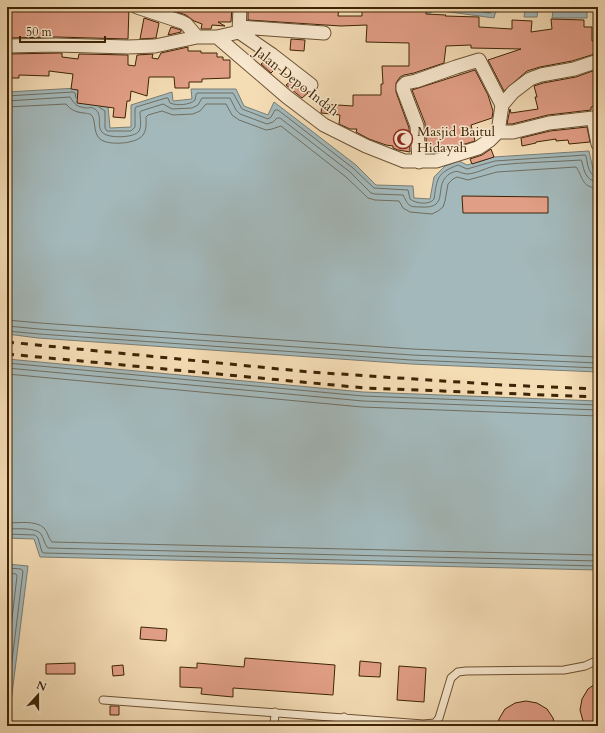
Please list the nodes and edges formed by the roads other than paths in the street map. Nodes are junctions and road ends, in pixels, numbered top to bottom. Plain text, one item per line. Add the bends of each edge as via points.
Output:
1 (137, 7) edge
2 (240, 7) edge
3 (239, 30) junction
4 (324, 33) dead end
5 (197, 37) junction
6 (217, 37) junction
7 (7, 46) edge
8 (598, 61) edge
9 (311, 85) dead end
10 (502, 105) junction
11 (596, 118) edge
12 (498, 132) junction
13 (598, 144) edge
14 (419, 162) junction
15 (598, 660) edge
16 (103, 700) dead end
17 (275, 712) junction
18 (344, 717) junction
19 (423, 725) edge
20 (274, 726) edge
21 (343, 726) edge

1 - 5 street via 182,22
2 - 3 street
3 - 4 street
3 - 6 street
3 - 9 street
5 - 6 street
5 - 7 street via 160,45 128,47
6 - 14 street, Jalan Depo Indah via 286,97 324,125 404,161
8 - 10 street via 530,79 513,92
10 - 12 street
10 - 14 street via 479,60 416,82 406,83 403,89 417,126
11 - 12 street via 549,123 513,132
11 - 13 street
12 - 14 street, Jalan Depo Indah via 478,148 436,161
15 - 19 lane via 585,666 564,670 458,672 452,678 439,718 435,723
16 - 17 lane
17 - 18 lane
17 - 20 lane
18 - 19 lane
18 - 21 lane

